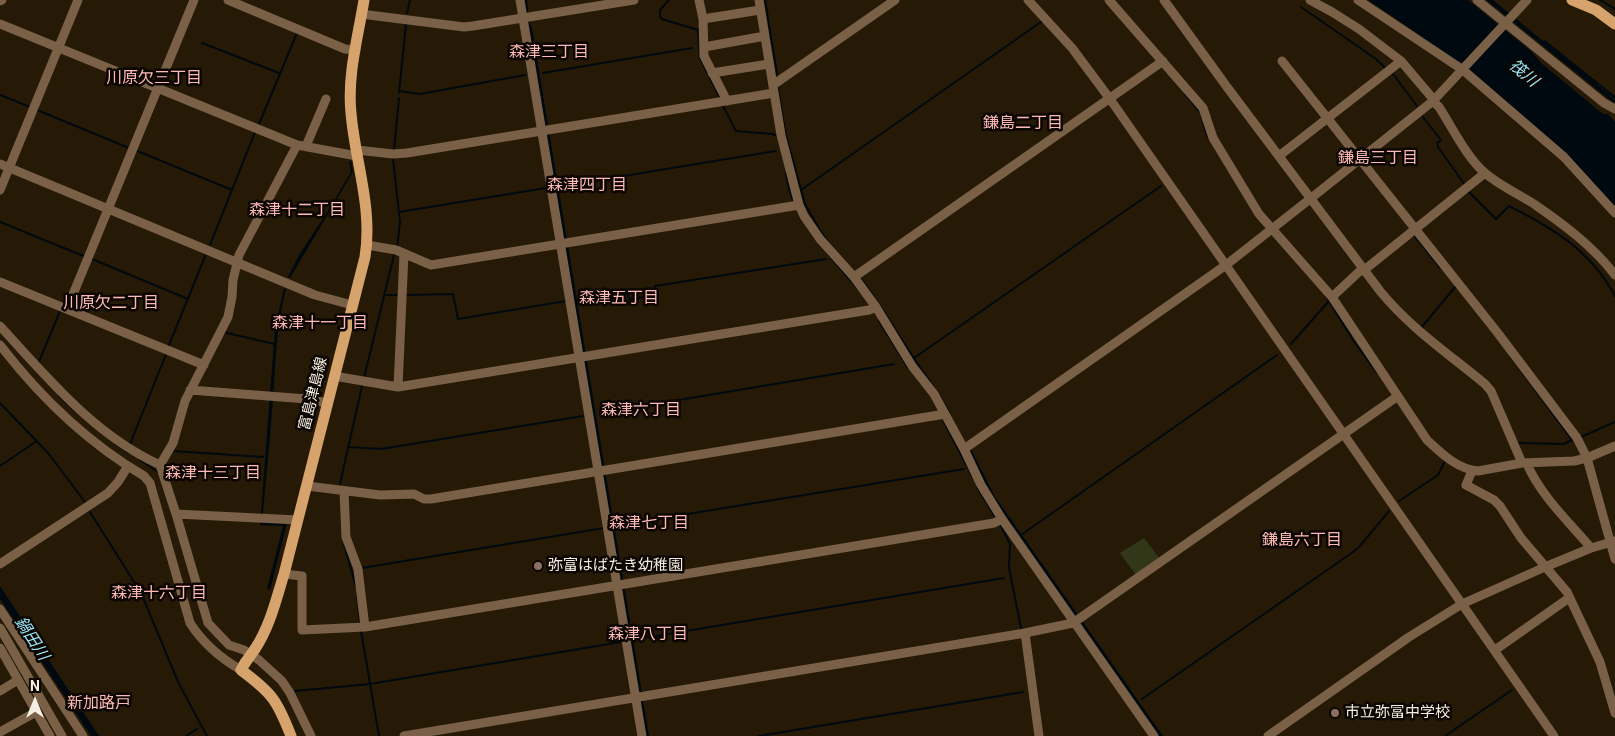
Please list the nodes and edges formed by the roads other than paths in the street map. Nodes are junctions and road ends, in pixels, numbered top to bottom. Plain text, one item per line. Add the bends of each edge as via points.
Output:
1 (78, 0) edge
2 (194, 0) edge
3 (228, 0) edge
4 (364, 0) edge
5 (520, 0) edge
6 (634, 0) edge
7 (699, 0) edge
8 (759, 0) edge
9 (895, 0) edge
10 (1028, 0) edge
11 (1109, 0) edge
12 (1164, 0) edge
13 (1310, 0) edge
14 (1358, 0) edge
15 (1477, 0) edge
16 (1527, 0) edge
17 (1572, 0) edge
18 (1589, 4) edge
19 (760, 10) junction
20 (361, 14) junction
21 (703, 18) junction
22 (526, 19) junction
23 (1509, 19) junction
24 (0, 24) edge
25 (1615, 24) edge
26 (765, 36) junction
27 (58, 47) junction
28 (704, 47) junction
29 (356, 50) junction
30 (1282, 60) dead end
31 (1163, 61) junction
32 (1401, 61) junction
33 (769, 64) junction
34 (1463, 70) junction
35 (712, 73) junction
36 (158, 88) junction
37 (773, 89) junction
38 (326, 99) dead end
39 (1110, 99) junction
40 (1434, 100) junction
41 (727, 101) junction
42 (1615, 109) edge
43 (1328, 118) junction
44 (544, 130) junction
45 (301, 145) junction
46 (357, 153) junction
47 (1278, 156) junction
48 (1361, 159) junction
49 (4, 166) edge
50 (1485, 173) junction
51 (0, 190) edge
52 (1310, 199) junction
53 (799, 205) junction
54 (108, 209) junction
55 (1615, 213) edge
56 (1272, 228) junction
57 (1416, 228) junction
58 (367, 244) junction
59 (563, 244) junction
60 (404, 254) junction
61 (237, 261) junction
62 (1226, 265) junction
63 (1363, 270) junction
64 (1615, 275) edge
65 (854, 277) junction
66 (0, 282) edge
67 (1332, 297) junction
68 (352, 305) junction
69 (876, 307) junction
70 (67, 309) junction
71 (0, 326) edge
72 (0, 345) edge
73 (578, 357) junction
74 (204, 365) junction
75 (334, 376) junction
76 (398, 387) junction
77 (190, 390) junction
78 (1398, 396) junction
79 (327, 403) junction
80 (945, 414) junction
81 (1344, 434) junction
82 (1615, 446) edge
83 (964, 449) junction
84 (1587, 458) junction
85 (1525, 464) junction
86 (160, 465) junction
87 (128, 466) junction
88 (1472, 470) junction
89 (601, 471) junction
90 (307, 486) junction
91 (344, 492) junction
92 (176, 514) junction
93 (1002, 519) junction
94 (298, 520) junction
95 (1613, 541) edge
96 (1591, 548) junction
97 (1615, 559) edge
98 (0, 564) edge
99 (1545, 567) junction
100 (284, 574) junction
101 (620, 584) junction
102 (1570, 598) junction
103 (1462, 604) junction
104 (0, 609) edge
105 (1077, 620) junction
106 (366, 626) junction
107 (0, 629) edge
108 (1025, 633) junction
109 (0, 648) edge
110 (1495, 650) junction
111 (243, 666) junction
112 (18, 680) junction
113 (0, 691) edge
114 (640, 697) junction
115 (36, 712) junction
116 (1615, 713) edge
117 (0, 732) edge
118 (50, 736) edge
119 (62, 736) edge
120 (84, 736) edge
121 (291, 736) edge
122 (311, 736) edge
123 (404, 736) edge
124 (642, 736) edge
125 (1039, 736) edge
126 (1154, 736) edge
127 (1268, 736) edge
128 (1554, 736) edge

1 - 27 street
2 - 36 street
3 - 29 street
4 - 20 main road, 富島津島線
5 - 22 street
6 - 22 street
7 - 21 street
8 - 19 street
9 - 37 street
10 - 39 street via 1072,48
11 - 31 street
12 - 47 street
13 - 32 street via 1359,29
14 - 34 street
15 - 23 street
16 - 23 street
17 - 18 main road
18 - 25 main road
19 - 21 street
19 - 26 street
20 - 22 street via 464,27
20 - 29 main road, 富島津島線
21 - 28 street
22 - 44 street
23 - 34 street
23 - 42 street via 1604,103
24 - 27 street
26 - 28 street
26 - 33 street
27 - 36 street
27 - 49 street
28 - 35 street via 704,56
29 - 46 main road, 富島津島線 via 350,90
30 - 43 street
31 - 39 street
31 - 56 street via 1203,108 1213,138 1259,214
32 - 40 street
32 - 43 street
33 - 35 street
33 - 37 street
34 - 40 street
34 - 55 street via 1564,157
35 - 41 street
36 - 45 street
36 - 54 street
37 - 41 street
37 - 53 street
38 - 45 street
39 - 62 street
39 - 65 street
40 - 48 street
40 - 50 street
41 - 44 street
43 - 47 street
43 - 48 street
44 - 46 street via 407,154
44 - 59 street
45 - 46 street
45 - 61 street
46 - 58 main road, 富島津島線 via 367,216
47 - 52 street
48 - 52 street
48 - 57 street
49 - 51 street
49 - 54 street
50 - 57 street
50 - 64 street via 1573,232
52 - 56 street
52 - 63 street
53 - 59 street
53 - 65 street via 820,239
54 - 61 street
54 - 70 street
56 - 62 street
56 - 67 street
57 - 63 street
57 - 84 street via 1577,438
58 - 60 street
58 - 68 main road, 富島津島線
59 - 60 street via 430,265
59 - 73 street
60 - 76 street
61 - 68 street via 316,295
61 - 74 street via 228,318
62 - 81 street
62 - 83 street
63 - 67 street
63 - 85 street via 1396,310 1491,391
65 - 69 street
66 - 70 street
67 - 78 street
68 - 75 main road, 富島津島線
69 - 73 street
69 - 80 street
70 - 74 street
71 - 86 street via 75,406 124,446
72 - 87 street via 74,426
73 - 76 street
73 - 89 street
74 - 77 street
75 - 76 street
75 - 79 main road, 富島津島線
77 - 79 street
77 - 86 street via 173,443
78 - 81 street
78 - 88 street via 1426,440 1452,462
79 - 90 main road, 富島津島線
80 - 83 street
80 - 89 street
81 - 103 street
81 - 105 street
82 - 84 street
83 - 93 street
84 - 85 street via 1574,462
84 - 95 street
85 - 88 street
85 - 96 street via 1541,489
86 - 92 street
87 - 98 street via 108,493
87 - 111 street via 150,483 190,623 224,660
88 - 99 street via 1466,485 1500,506
89 - 91 street via 431,499 414,494
89 - 101 street
90 - 91 street
90 - 94 main road, 富島津島線
91 - 106 street via 346,537 358,569
92 - 94 street
92 - 122 street via 208,623 229,645 252,655 282,680
93 - 101 street via 994,523
93 - 105 street
94 - 100 main road, 富島津島線
95 - 96 street
95 - 97 street
96 - 99 street
99 - 102 street
99 - 103 street
100 - 106 street via 302,576 302,630
100 - 111 main road, 富島津島線, bridge via 265,634
101 - 106 street
101 - 114 street
102 - 110 street
102 - 116 street via 1600,662
103 - 110 street
103 - 127 street
104 - 120 street
105 - 108 street
105 - 126 street
107 - 119 street
108 - 114 street
108 - 125 street
109 - 112 street
110 - 128 street
111 - 121 main road via 274,699
112 - 113 street
112 - 115 street
114 - 123 street
114 - 124 street
115 - 117 street
115 - 118 street

